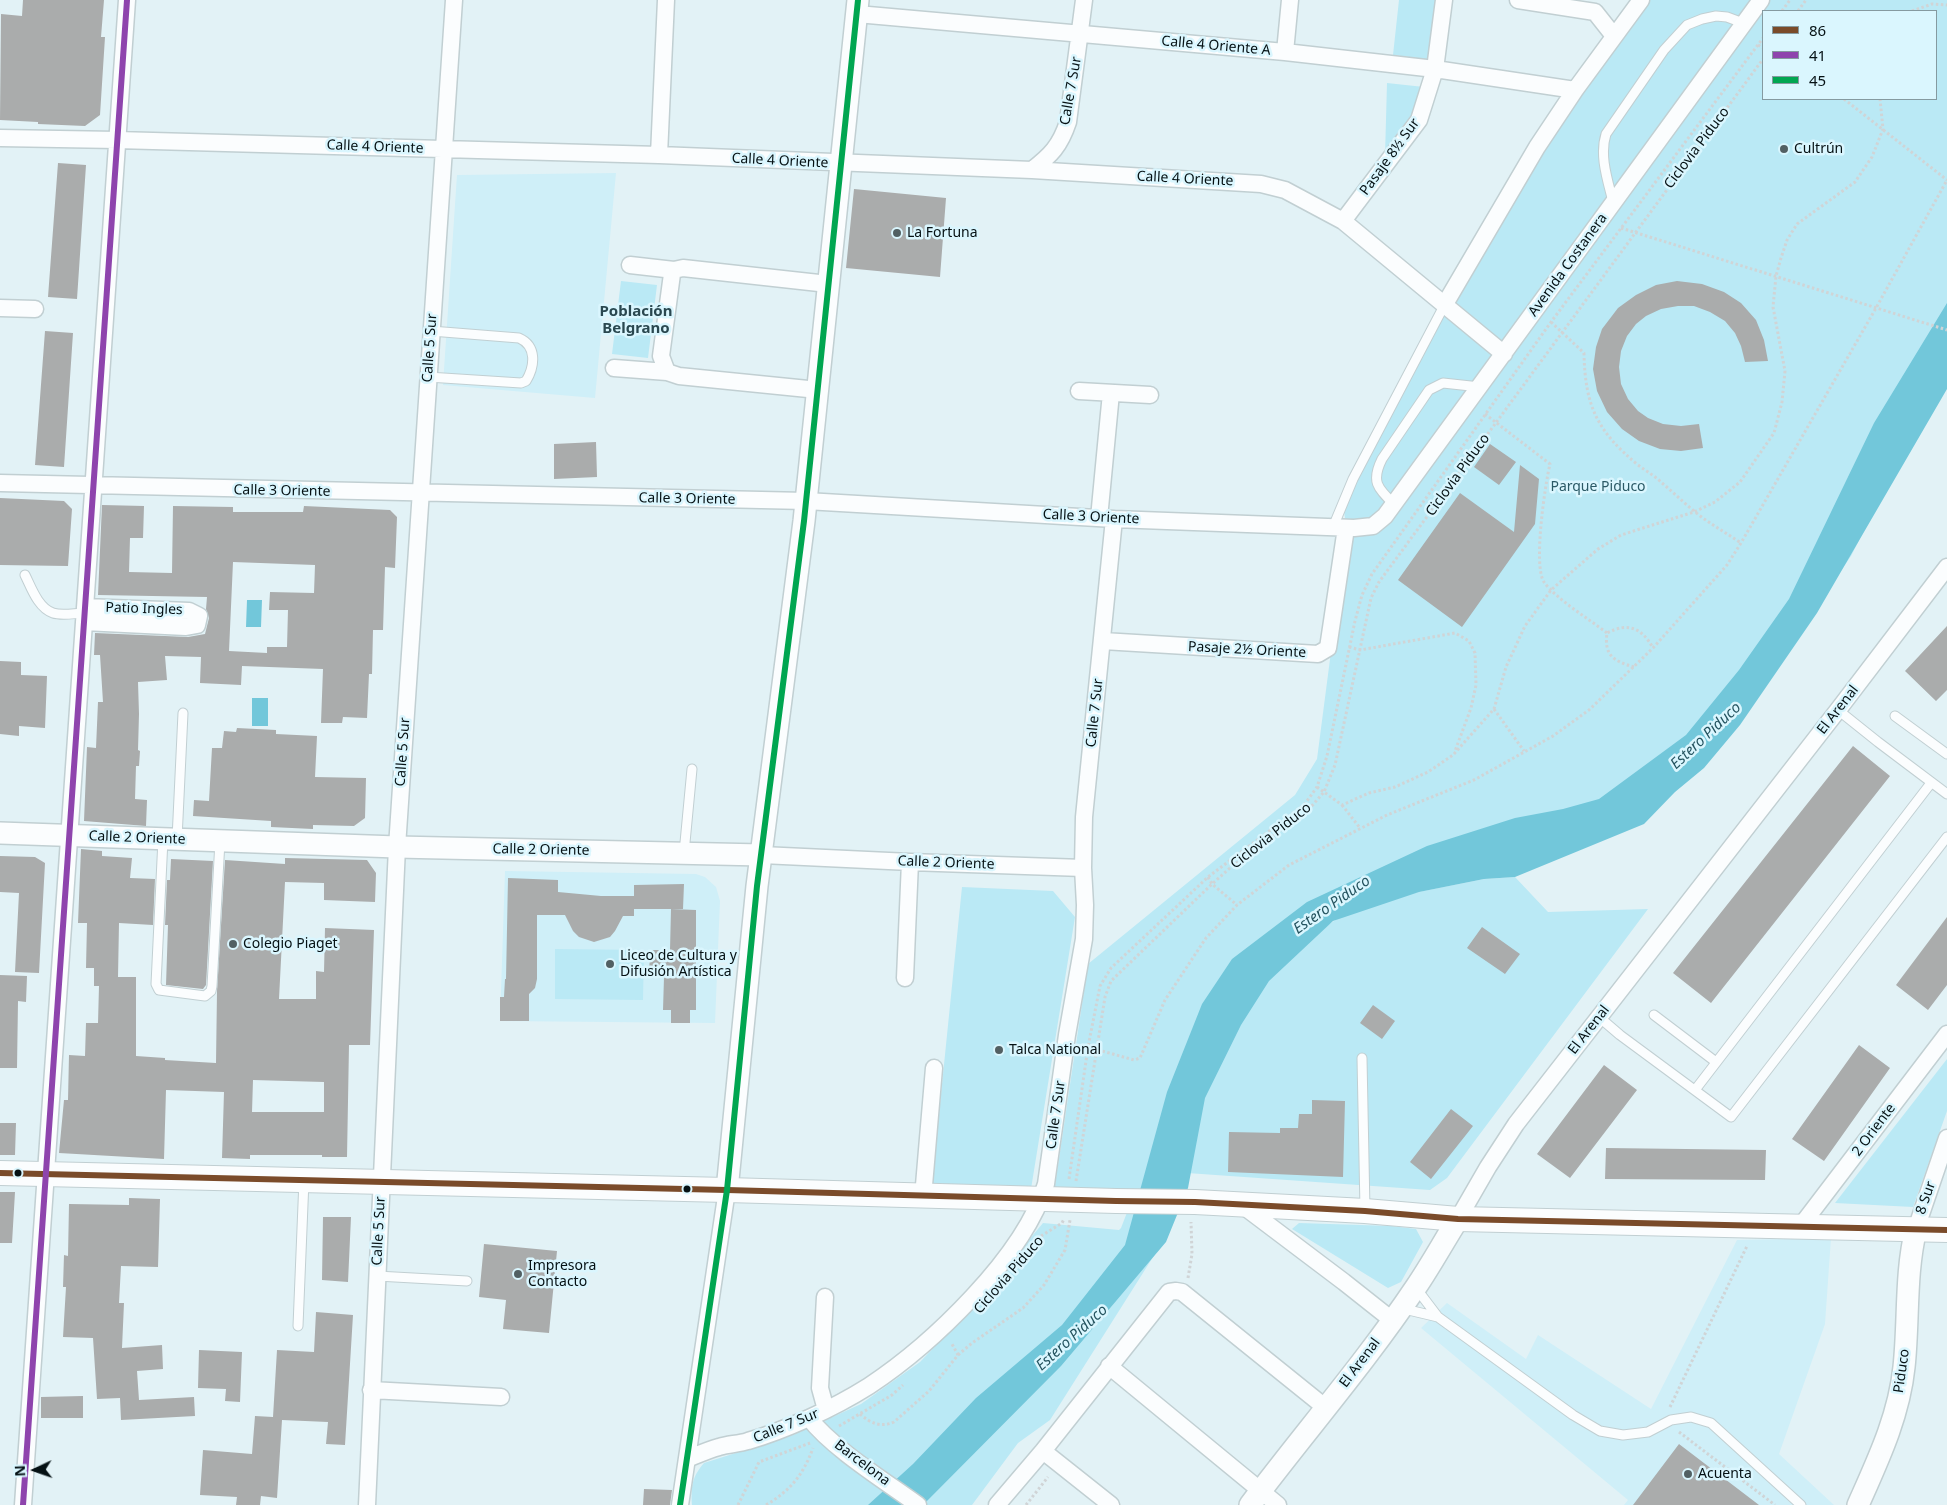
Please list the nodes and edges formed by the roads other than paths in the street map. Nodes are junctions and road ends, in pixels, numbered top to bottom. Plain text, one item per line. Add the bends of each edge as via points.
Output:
1 (127, 0) edge
2 (454, 0) edge
3 (666, 0) edge
4 (1084, 0) edge
5 (1290, 0) edge
6 (1444, 0) edge
7 (1518, 0) edge
8 (1640, 0) edge
9 (1761, 0) edge
10 (858, 7) edge
11 (1743, 23) junction
12 (1080, 34) junction
13 (1614, 36) junction
14 (1285, 52) junction
15 (1435, 69) junction
16 (1575, 90) junction
17 (0, 138) edge
18 (117, 140) junction
19 (443, 149) junction
20 (659, 155) junction
21 (841, 163) junction
22 (1032, 170) junction
23 (1613, 204) junction
24 (1343, 221) junction
25 (630, 265) dead end
26 (674, 270) junction
27 (828, 284) junction
28 (1445, 304) junction
29 (0, 308) edge
30 (35, 309) dead end
31 (431, 331) junction
32 (1504, 354) junction
33 (614, 368) dead end
34 (667, 372) junction
35 (428, 377) junction
36 (1480, 387) junction
37 (818, 390) junction
38 (1079, 391) dead end
39 (1111, 393) junction
40 (1150, 395) dead end
41 (0, 484) edge
42 (94, 486) junction
43 (420, 494) junction
44 (806, 501) junction
45 (1394, 504) junction
46 (1107, 518) junction
47 (1373, 526) joint
48 (1339, 527) junction
49 (1947, 567) edge
50 (25, 575) dead end
51 (85, 614) junction
52 (1103, 641) junction
53 (1838, 710) junction
54 (183, 712) dead end
55 (1895, 716) dead end
56 (1945, 750) edge
57 (692, 769) dead end
58 (1931, 783) junction
59 (1947, 794) edge
60 (0, 833) edge
61 (69, 836) junction
62 (1947, 837) edge
63 (170, 839) junction
64 (220, 841) junction
65 (397, 847) junction
66 (684, 853) junction
67 (762, 855) junction
68 (910, 862) junction
69 (1083, 868) junction
70 (905, 978) dead end
71 (1654, 1015) dead end
72 (1599, 1017) junction
73 (1947, 1034) edge
74 (1362, 1058) dead end
75 (1716, 1062) junction
76 (934, 1068) dead end
77 (1695, 1090) junction
78 (1947, 1138) edge
79 (0, 1173) edge
80 (46, 1174) junction
81 (304, 1180) junction
82 (382, 1182) junction
83 (727, 1190) junction
84 (923, 1196) junction
85 (1042, 1199) junction
86 (1240, 1204) junction
87 (1365, 1211) junction
88 (1458, 1219) junction
89 (1800, 1226) junction
90 (1916, 1229) junction
91 (1947, 1230) edge
92 (377, 1276) junction
93 (467, 1281) dead end
94 (1416, 1287) junction
95 (825, 1297) dead end
96 (1396, 1314) junction
97 (1438, 1317) junction
98 (298, 1326) dead end
99 (1109, 1366) junction
100 (371, 1390) junction
101 (501, 1397) dead end
102 (1326, 1408) junction
103 (826, 1410) junction
104 (809, 1418) junction
105 (1043, 1451) junction
106 (687, 1459) junction
107 (1255, 1498) edge
108 (23, 1505) edge
109 (367, 1505) edge
110 (680, 1505) edge
111 (918, 1505) edge
112 (997, 1505) edge
113 (1111, 1505) edge
114 (1278, 1505) edge
115 (1801, 1505) edge
116 (1858, 1505) edge

1 - 18 street
2 - 19 street, Calle 5 Sur
3 - 20 street
4 - 12 street, Calle 7 Sur
5 - 14 street
6 - 15 street, Pasaje 8½ Sur
7 - 13 street via 1594,12
8 - 13 street
9 - 11 street, Avenida Costanera
10 - 12 street, Calle 4 Oriente A
10 - 21 street
11 - 23 street, Avenida Costanera
11 - 23 lane via 1727,17 1702,18 1686,25 1664,50 1606,134 1605,164
12 - 14 street, Calle 4 Oriente A
12 - 22 street, Calle 7 Sur via 1072,105 1063,138 1050,156
13 - 16 street
14 - 15 street, Calle 4 Oriente A
15 - 16 street, Calle 4 Oriente A
15 - 24 street, Pasaje 8½ Sur via 1419,120
16 - 28 street via 1537,147
17 - 18 street, Calle 4 Oriente
18 - 19 street, Calle 4 Oriente
18 - 42 street
19 - 20 street, Calle 4 Oriente
19 - 31 street, Calle 5 Sur
20 - 21 street, Calle 4 Oriente
21 - 22 street, Calle 4 Oriente
21 - 27 street
22 - 24 street, Calle 4 Oriente via 1261,184 1285,190
23 - 32 street, Avenida Costanera
24 - 28 street, Calle 4 Oriente
25 - 26 street
26 - 27 street via 683,268
26 - 34 street via 661,356
27 - 37 street
28 - 32 street, Calle 4 Oriente
28 - 48 lane via 1353,479
29 - 30 street
31 - 35 street, Calle 5 Sur
31 - 35 lane via 519,338 526,341 533,354 531,373 521,383
32 - 36 street, Avenida Costanera
33 - 34 street
34 - 37 street via 679,376
35 - 43 street, Calle 5 Sur
36 - 45 street, Avenida Costanera
36 - 45 lane via 1443,383 1429,390 1376,471 1378,486
37 - 44 street
38 - 39 street
39 - 40 street
39 - 46 street, Calle 7 Sur
41 - 42 street, Calle 3 Oriente
42 - 43 street, Calle 3 Oriente
42 - 51 street
43 - 44 street, Calle 3 Oriente
43 - 65 street, Calle 5 Sur
44 - 46 street, Calle 3 Oriente
44 - 67 street
45 - 47 street, Avenida Costanera
46 - 48 street, Calle 3 Oriente
46 - 52 street, Calle 7 Sur
47 - 48 street, Calle 3 Oriente
48 - 52 street, Pasaje 2½ Oriente via 1328,648 1318,654
49 - 53 street, El Arenal
50 - 51 lane via 48,610 56,614
51 - 51 street, Patio Ingles via 186,627 197,625 199,616 189,611
51 - 61 street
52 - 69 street, Calle 7 Sur via 1084,817
53 - 58 lane
53 - 72 street, El Arenal
54 - 63 lane
55 - 56 lane
57 - 66 lane
58 - 59 lane
58 - 75 lane
60 - 61 street, Calle 2 Oriente
61 - 63 street, Calle 2 Oriente
61 - 80 street
62 - 77 lane via 1731,1117
63 - 64 street, Calle 2 Oriente
63 - 64 lane via 156,984 158,990 205,996 212,986
64 - 65 street, Calle 2 Oriente
65 - 66 street, Calle 2 Oriente
65 - 82 street, Calle 5 Sur
66 - 67 street, Calle 2 Oriente
67 - 68 street, Calle 2 Oriente
67 - 83 street
68 - 69 street, Calle 2 Oriente
68 - 70 street
69 - 85 street, Calle 7 Sur via 1084,939
71 - 75 lane
72 - 77 lane
72 - 88 street, El Arenal via 1516,1124
73 - 89 street, 2 Oriente
74 - 87 lane
75 - 77 lane
76 - 84 street
78 - 90 street, 8 Sur
79 - 80 main road
80 - 81 main road
80 - 108 street
81 - 82 main road
81 - 98 lane
82 - 83 main road
82 - 92 street, Calle 5 Sur
83 - 84 main road
83 - 106 street
84 - 85 main road
85 - 86 main road via 1069,1208 1116,1201 1193,1210
85 - 103 street, Calle 7 Sur via 1002,1263 961,1307 909,1357 868,1387
86 - 87 main road
86 - 96 street via 1344,1282
87 - 88 main road
88 - 89 main road
88 - 94 street, El Arenal
89 - 90 main road
90 - 91 main road
90 - 116 street, Piduco via 1909,1267 1906,1348 1900,1391 1888,1434
92 - 93 lane
92 - 100 street, Calle 5 Sur
94 - 96 street, El Arenal
94 - 97 lane
95 - 103 street via 820,1388
96 - 97 lane
96 - 102 street, El Arenal
97 - 115 lane via 1573,1415 1600,1430 1622,1435 1648,1432 1672,1420 1691,1417 1711,1423
99 - 102 street via 1169,1292 1182,1292
99 - 105 street
99 - 107 street
100 - 101 street
100 - 109 street, Calle 5 Sur
102 - 107 street, El Arenal
103 - 104 street, Calle 7 Sur
104 - 106 street, Calle 7 Sur via 770,1434
104 - 111 street, Barcelona via 821,1437
105 - 112 street
105 - 113 street
106 - 110 street
107 - 114 street

